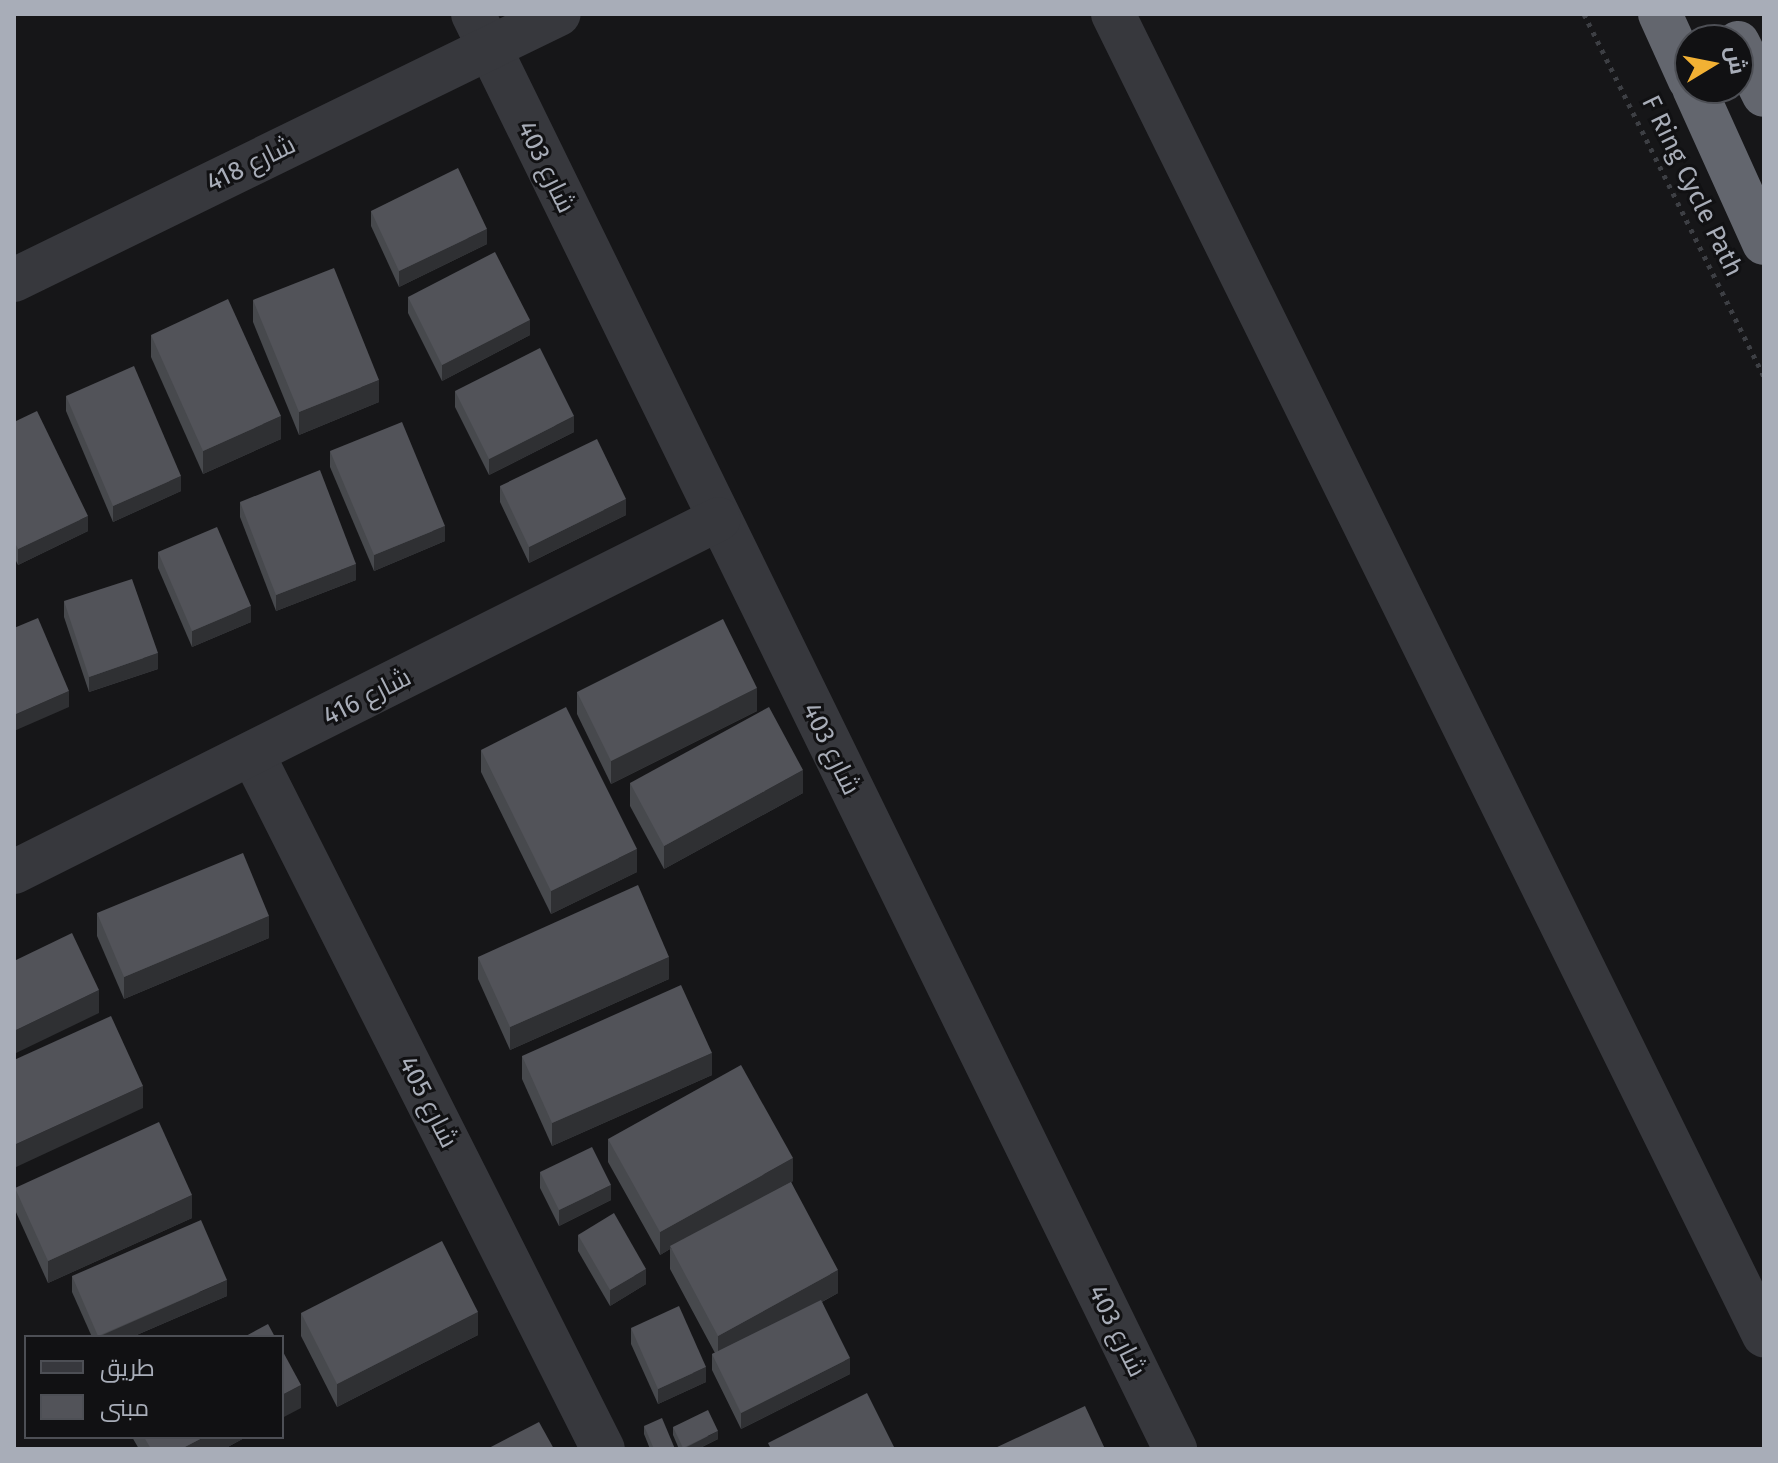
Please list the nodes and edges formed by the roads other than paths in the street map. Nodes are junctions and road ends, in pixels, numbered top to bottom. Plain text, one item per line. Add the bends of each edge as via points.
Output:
1 (559, 14) edge
2 (1113, 14) edge
3 (1660, 14) edge
4 (480, 31) edge
5 (1674, 45) edge
6 (1754, 75) edge
7 (1764, 95) edge
8 (1701, 104) edge
9 (1764, 243) edge
10 (14, 280) edge
11 (719, 519) junction
12 (253, 755) junction
13 (14, 872) edge
14 (1764, 1335) edge
15 (603, 1449) edge
16 (1175, 1449) edge

1 - 4 street, شارع 418
2 - 14 street
3 - 5 highway
4 - 10 street, شارع 418
4 - 11 street, شارع 403
6 - 7 highway
8 - 9 highway
11 - 12 street, شارع 416
11 - 16 street, شارع 403
12 - 13 street, شارع 416
12 - 15 street, شارع 405

